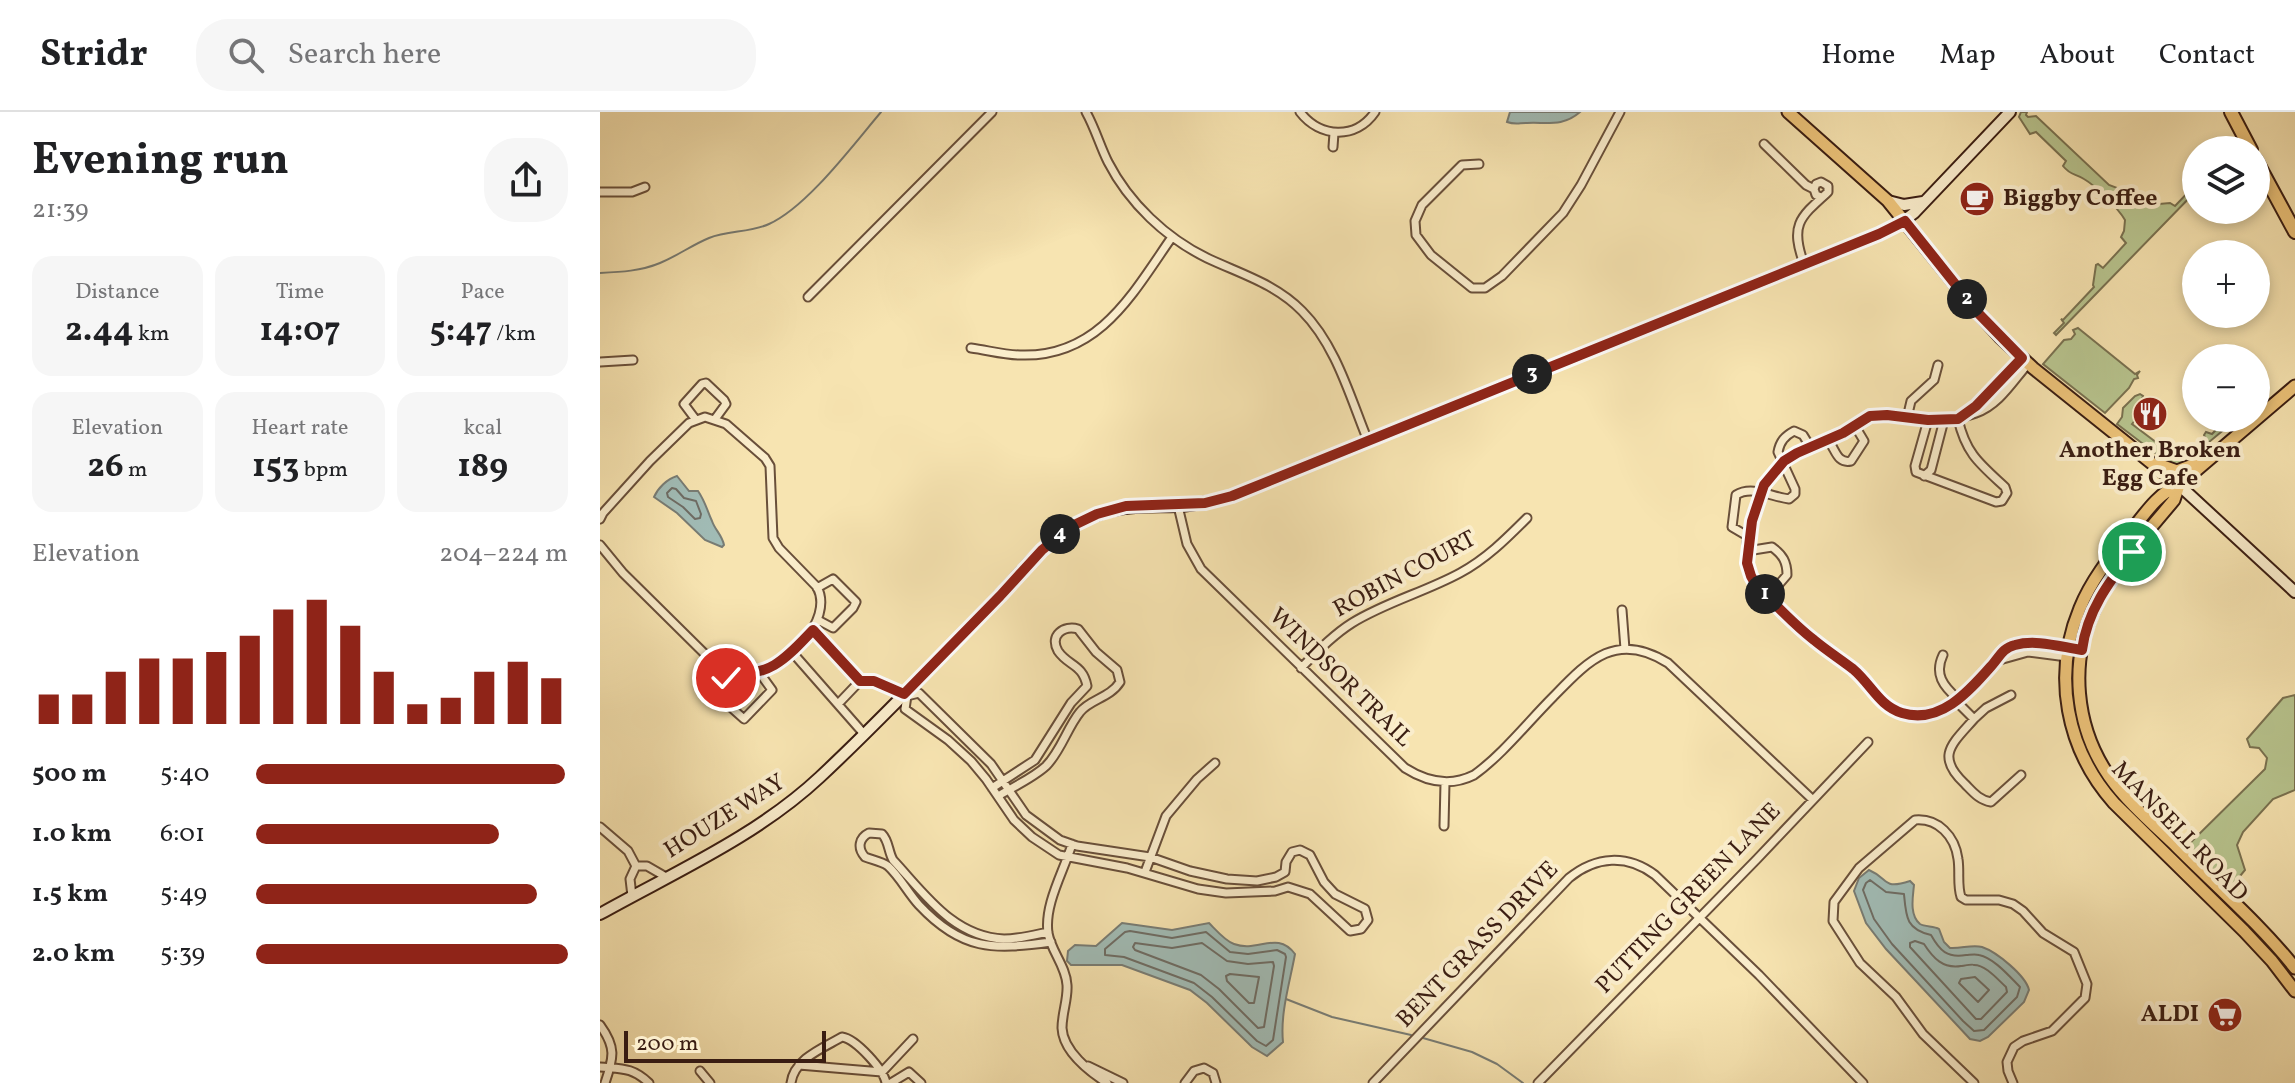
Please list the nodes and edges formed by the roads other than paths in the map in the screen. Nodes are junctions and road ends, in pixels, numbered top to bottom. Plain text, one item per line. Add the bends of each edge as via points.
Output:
1 (992, 112) edge
2 (1086, 112) edge
3 (1300, 112) edge
4 (1375, 112) edge
5 (1620, 112) edge
6 (1788, 112) edge
7 (2010, 112) edge
8 (2231, 112) edge
9 (1334, 133) junction
10 (2244, 136) edge
11 (1764, 144) dead end
12 (1333, 147) dead end
13 (1479, 164) dead end
14 (2270, 186) edge
15 (645, 187) dead end
16 (1814, 189) junction
17 (600, 192) edge
18 (1821, 197) junction
19 (1888, 201) junction
20 (1925, 201) junction
21 (1905, 221) junction
22 (2295, 232) edge
23 (1172, 237) junction
24 (1804, 264) junction
25 (808, 297) dead end
26 (971, 348) dead end
27 (633, 360) dead end
28 (2025, 361) junction
29 (600, 362) edge
30 (1938, 365) dead end
31 (2295, 386) edge
32 (1961, 417) junction
33 (1907, 418) junction
34 (715, 419) junction
35 (696, 420) junction
36 (1928, 420) junction
37 (1944, 420) junction
38 (1855, 426) junction
39 (1828, 440) junction
40 (1368, 441) junction
41 (1811, 448) junction
42 (2149, 460) junction
43 (1784, 461) junction
44 (2206, 461) junction
45 (1924, 476) junction
46 (2179, 485) junction
47 (1761, 492) junction
48 (2158, 500) junction
49 (1178, 506) junction
50 (1527, 518) dead end
51 (600, 519) edge
52 (1749, 537) junction
53 (600, 545) edge
54 (1747, 551) junction
55 (817, 588) junction
56 (2295, 592) edge
57 (1768, 597) junction
58 (1622, 610) dead end
59 (818, 620) junction
60 (813, 630) junction
61 (1625, 649) junction
62 (2082, 650) junction
63 (792, 652) junction
64 (2067, 652) junction
65 (1943, 655) dead end
66 (1301, 668) junction
67 (731, 671) junction
68 (759, 672) junction
69 (860, 681) junction
70 (905, 695) junction
71 (2011, 695) dead end
72 (1957, 700) junction
73 (838, 704) junction
74 (1974, 719) junction
75 (958, 731) junction
76 (864, 734) junction
77 (948, 740) junction
78 (1868, 742) dead end
79 (1047, 744) junction
80 (2093, 747) junction
81 (1058, 750) junction
82 (2080, 752) junction
83 (1215, 763) dead end
84 (2021, 775) dead end
85 (1003, 780) junction
86 (1445, 783) junction
87 (992, 788) junction
88 (1009, 789) junction
89 (998, 796) junction
90 (1813, 800) junction
91 (1041, 826) junction
92 (1444, 826) dead end
93 (600, 827) edge
94 (1032, 837) junction
95 (1072, 844) junction
96 (1068, 857) junction
97 (1150, 857) junction
98 (890, 862) junction
99 (636, 866) junction
100 (1145, 872) junction
101 (666, 877) junction
102 (1265, 879) junction
103 (1266, 892) junction
104 (632, 896) junction
105 (940, 912) junction
106 (600, 914) edge
107 (1700, 917) junction
108 (933, 919) junction
109 (1048, 932) junction
110 (1051, 942) junction
111 (2295, 968) edge
112 (2295, 991) edge
113 (600, 1025) edge
114 (913, 1039) dead end
115 (1082, 1063) junction
116 (799, 1065) junction
117 (600, 1067) edge
118 (610, 1068) junction
119 (700, 1071) dead end
120 (882, 1072) junction
121 (2010, 1082) edge
122 (605, 1083) edge
123 (649, 1083) edge
124 (710, 1083) edge
125 (791, 1083) edge
126 (889, 1083) edge
127 (921, 1083) edge
128 (1107, 1083) edge
129 (1123, 1083) edge
130 (1185, 1083) edge
131 (1216, 1083) edge
132 (1373, 1083) edge
133 (1538, 1083) edge
134 (1863, 1083) edge
135 (1974, 1083) edge

1 - 25 street
2 - 23 street via 1125,189
3 - 9 street via 1312,125
4 - 9 street via 1365,124
5 - 13 street via 1563,213 1502,276 1485,288 1472,288 1431,255 1416,235 1415,221 1422,205 1462,165
6 - 19 main road
7 - 20 street, HOUZE WAY
8 - 10 highway
9 - 12 street
11 - 16 street
14 - 22 highway
15 - 17 street
16 - 18 street
16 - 18 street via 1819,182 1827,184 1828,192
18 - 24 street via 1797,234
19 - 20 street
19 - 21 main road
20 - 21 street, HOUZE WAY
21 - 24 street, HOUZE WAY
21 - 28 main road via 1979,314
23 - 26 street via 1125,305 1084,340 1020,355
23 - 40 street via 1269,285 1303,312 1331,351
24 - 40 street, HOUZE WAY
27 - 29 street
28 - 32 street
28 - 42 main road
30 - 33 street via 1934,380 1911,401
31 - 44 main road, MANSELL ROAD
32 - 37 street
32 - 45 street via 1968,450 2005,487 2006,498 1996,502
33 - 36 street
33 - 38 street via 1875,415
34 - 35 street
34 - 35 street via 726,404 706,383 684,404
34 - 55 street via 745,439 770,466 773,538
35 - 51 street via 650,461
36 - 37 street
36 - 45 street via 1915,466
37 - 45 street via 1931,470
38 - 39 street
38 - 39 street via 1864,441 1851,461 1840,459
39 - 41 street
40 - 49 street, HOUZE WAY via 1232,496
41 - 43 street
41 - 43 street via 1794,431 1779,446
42 - 44 main road via 2177,471
42 - 46 main road
42 - 48 main road via 2160,487
43 - 47 street
43 - 47 street via 1795,494 1789,499
44 - 46 main road, MANSELL ROAD
46 - 48 main road, MANSELL ROAD
46 - 56 street
46 - 62 main road, MANSELL ROAD via 2174,500 2105,587
47 - 52 street
47 - 52 street via 1746,490 1734,499 1732,527
48 - 64 main road, MANSELL ROAD via 2089,589
49 - 66 street, WINDSOR TRAIL via 1187,544 1201,569
49 - 70 street, HOUZE WAY via 1126,506 1070,527
50 - 66 street, ROBIN COURT via 1486,557 1354,622
52 - 54 street
53 - 67 street via 711,660
54 - 57 street via 1751,576
54 - 57 street via 1772,547 1785,560 1787,575
55 - 59 street
55 - 59 street via 833,579 856,602 833,628
57 - 72 street via 1892,709 1928,715
58 - 61 street
59 - 60 street
60 - 63 street
60 - 69 street
61 - 86 street via 1605,653 1579,669 1482,770
61 - 90 street via 1668,663
62 - 64 street
62 - 80 main road, MANSELL ROAD via 2079,693
63 - 68 street
63 - 73 street
64 - 72 street via 2038,643 2014,645 2002,651
64 - 82 main road, MANSELL ROAD via 2067,705
65 - 72 street via 1940,679
66 - 86 street, WINDSOR TRAIL via 1405,768
67 - 68 street
67 - 68 street via 716,694 744,719 772,690
69 - 70 street via 874,681
69 - 73 street
70 - 75 street via 919,693
70 - 76 street, HOUZE WAY
70 - 77 street via 905,709
71 - 74 street
72 - 74 street
73 - 76 street
74 - 84 street via 1951,746 1954,774 1991,802
75 - 77 street
75 - 85 street
76 - 101 street, HOUZE WAY via 768,820
77 - 87 street
78 - 90 street, PUTTING GREEN LANE
79 - 81 street
79 - 81 street via 1087,686 1083,672 1056,644 1062,629 1072,627 1117,670 1120,682 1082,709
79 - 85 street via 1035,760
80 - 82 main road
80 - 111 main road, MANSELL ROAD via 2123,794
81 - 88 street via 1045,767
82 - 112 main road, MANSELL ROAD via 2114,803 2244,931
83 - 97 street via 1166,816
85 - 87 street
85 - 88 street
86 - 92 street
87 - 89 street
88 - 89 street
88 - 91 street via 1026,815
89 - 94 street
90 - 107 street, PUTTING GREEN LANE
91 - 94 street
91 - 95 street
93 - 99 street via 628,851
94 - 96 street
95 - 96 street
95 - 97 street
96 - 100 street
96 - 109 street
97 - 100 street
97 - 102 street via 1227,879
98 - 98 street via 882,834 865,835 862,853
98 - 105 street
98 - 108 street
99 - 101 street
99 - 104 street via 630,879
100 - 103 street via 1198,889
101 - 104 street, HOUZE WAY
102 - 103 street
102 - 103 street via 1285,872 1292,852 1300,850 1310,855 1335,894 1365,909 1368,920 1361,929 1350,931 1310,894 1288,887
104 - 106 street, HOUZE WAY
105 - 108 street
105 - 109 street via 973,932 1002,939
107 - 132 street, BENT GRASS DRIVE via 1637,864 1594,862 1559,888
107 - 133 street, PUTTING GREEN LANE
107 - 134 street, BENT GRASS DRIVE
108 - 110 street via 983,946
109 - 110 street
110 - 115 street via 1066,976 1062,1030
113 - 118 street via 612,1044
114 - 120 street
115 - 128 street
115 - 129 street
116 - 120 street
116 - 120 street via 842,1037
116 - 125 street
117 - 118 street
118 - 122 street
118 - 123 street via 638,1072
119 - 124 street
120 - 126 street
121 - 135 street via 2007,1062 2014,1047 2052,1031 2081,1003 2087,984 2074,952 2043,933 2013,904 1961,897 1957,853 1947,832 1933,821 1915,820 1859,868 1834,902 1833,921 1860,963
126 - 127 street via 909,1072
130 - 131 street via 1204,1068

